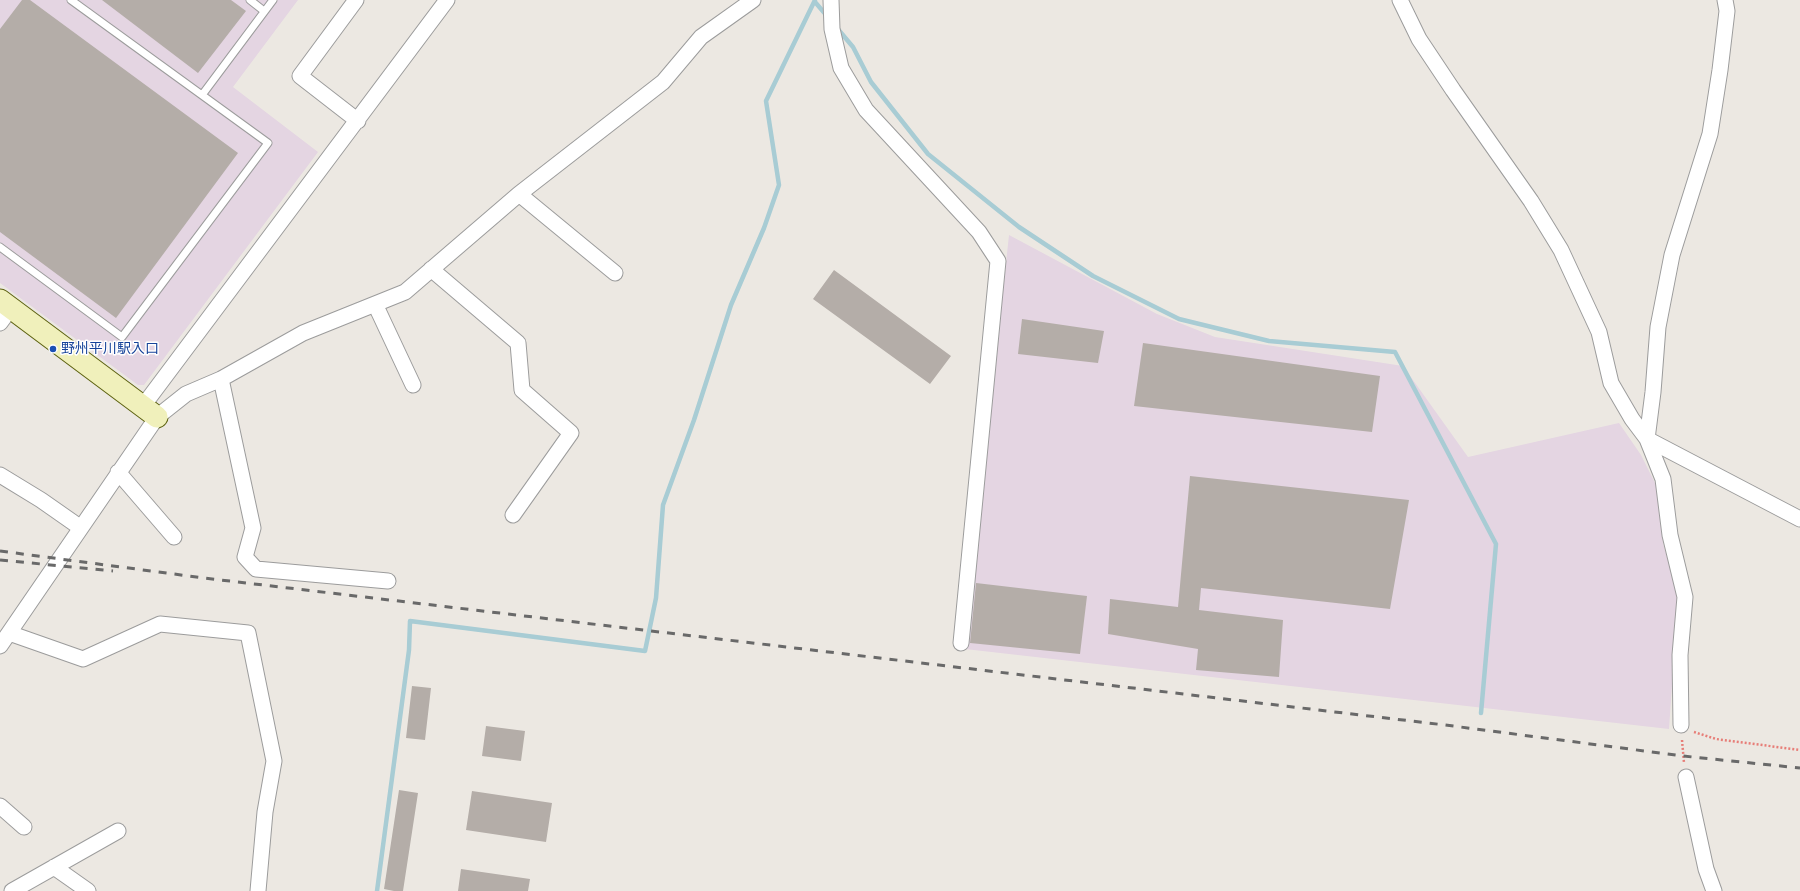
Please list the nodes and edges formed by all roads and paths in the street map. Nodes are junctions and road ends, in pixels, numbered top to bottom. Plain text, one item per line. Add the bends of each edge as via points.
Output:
1 (71, 0) edge
2 (250, 0) edge
3 (273, 0) edge
4 (356, 0) edge
5 (447, 0) edge
6 (752, 0) edge
7 (831, 0) edge
8 (1400, 0) edge
9 (1726, 0) edge
10 (264, 11) junction
11 (202, 95) junction
12 (358, 121) junction
13 (519, 194) junction
14 (0, 247) edge
15 (431, 269) junction
16 (615, 273) dead end
17 (375, 304) junction
18 (4, 310) edge
19 (221, 379) junction
20 (413, 385) dead end
21 (150, 412) junction
22 (1647, 439) junction
23 (118, 472) junction
24 (0, 475) edge
25 (513, 515) dead end
26 (1800, 519) edge
27 (81, 528) junction
28 (174, 537) dead end
29 (388, 582) dead end
30 (9, 633) junction
31 (961, 643) dead end
32 (0, 646) edge
33 (1681, 725) junction
34 (1800, 750) edge
35 (1686, 777) joint
36 (0, 806) edge
37 (24, 827) dead end
38 (118, 831) dead end
39 (54, 867) junction
40 (12, 891) edge
41 (88, 891) edge
42 (258, 891) edge
43 (1714, 891) edge

1 - 11 lane
2 - 10 lane
3 - 10 lane
4 - 12 street via 300,76
5 - 12 street
6 - 13 street via 701,37 664,82
7 - 31 street via 832,29 840,68 866,110 978,232 998,261
8 - 22 street via 1428,52 1531,200 1561,250 1599,332 1611,383
9 - 22 street via 1720,70 1710,134 1672,255 1658,327
10 - 11 lane
11 - 14 lane via 268,143 122,337
12 - 21 street
13 - 15 street
13 - 16 street
15 - 17 street via 405,292
15 - 25 street via 518,343 522,390 571,433
17 - 19 street via 303,333
17 - 20 street
18 - 21 street
19 - 21 street
19 - 29 street via 253,528 244,557 256,569
21 - 23 street
22 - 26 street
22 - 33 street via 1663,478 1670,535 1686,597 1680,656
23 - 27 street
23 - 28 street
24 - 27 street
27 - 30 street
30 - 32 street
30 - 42 street via 83,659 160,624 248,633 274,761 265,812
33 - 34 path via 1716,739
33 - 35 path
35 - 43 street via 1706,869
36 - 37 street
38 - 39 street
39 - 40 street
39 - 41 street

